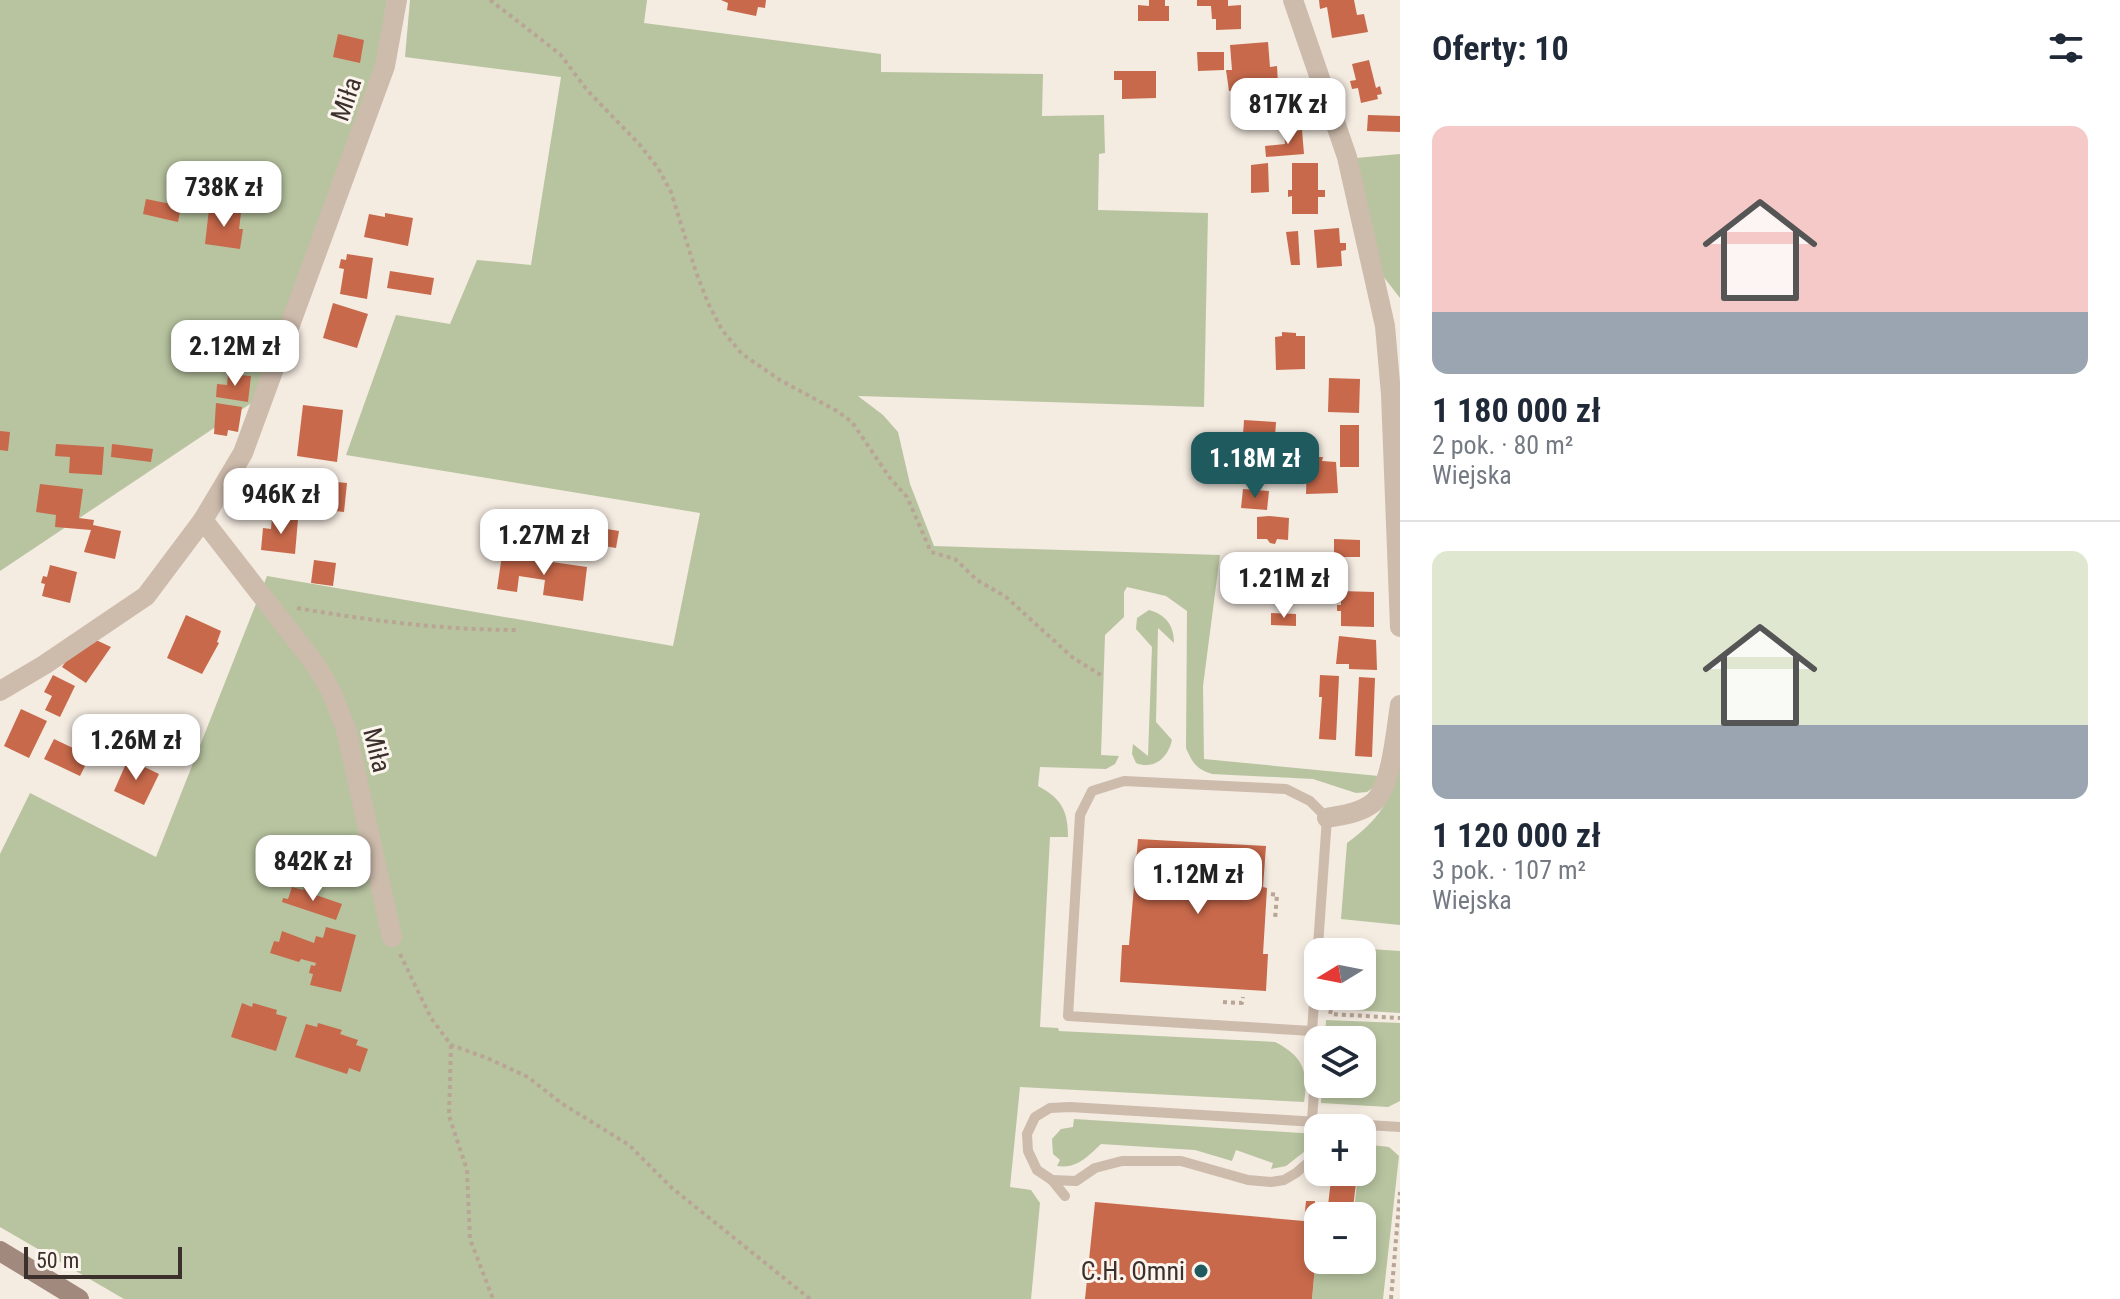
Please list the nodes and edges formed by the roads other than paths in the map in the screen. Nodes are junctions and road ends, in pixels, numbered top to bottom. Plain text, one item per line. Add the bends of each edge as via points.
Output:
1 (397, 0) edge
2 (1293, 0) edge
3 (1393, 327) edge
4 (203, 520) junction
5 (1400, 627) edge
6 (0, 691) edge
7 (1400, 705) edge
8 (1327, 818) junction
9 (392, 937) road end
10 (1312, 1026) edge
11 (1304, 1031) edge
12 (1304, 1121) edge
13 (1376, 1127) edge
14 (1400, 1127) edge
15 (1304, 1166) edge
16 (1052, 1180) junction
17 (1065, 1196) dead end
18 (0, 1251) edge
19 (79, 1299) edge

1 - 4 street, Miła via 385,66 283,347 243,453
2 - 3 street via 1347,157
3 - 5 street
4 - 6 street, Miła via 146,596
4 - 9 street, Miła via 332,693 346,729
7 - 8 street via 1388,772 1375,801 1357,812
8 - 10 lane
8 - 11 lane via 1310,801 1286,789 1124,781 1092,791 1080,815 1068,1016
12 - 16 lane via 1050,1108 1035,1117 1027,1134 1037,1170
13 - 14 lane
15 - 16 lane via 1271,1182 1181,1161 1122,1161 1095,1168 1076,1181
16 - 17 lane
18 - 19 street

